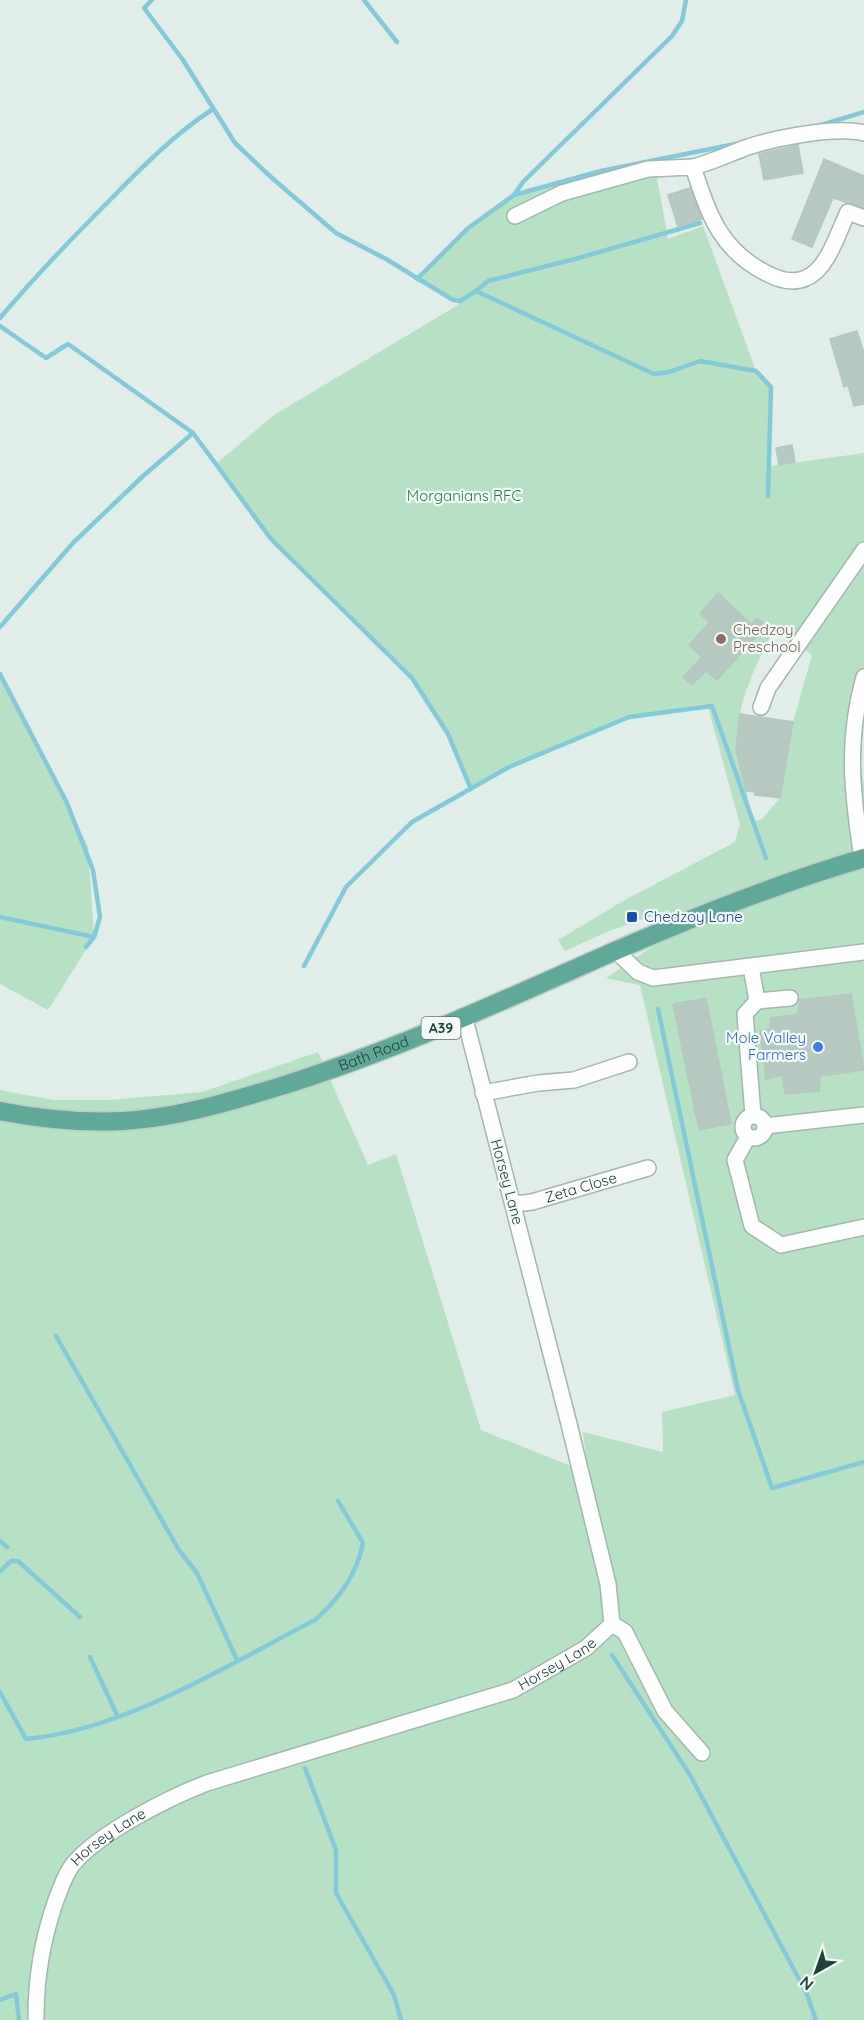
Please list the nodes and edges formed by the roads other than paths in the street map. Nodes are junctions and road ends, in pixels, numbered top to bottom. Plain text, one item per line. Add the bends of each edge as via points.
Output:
1 (864, 133) edge
2 (693, 166) junction
3 (515, 216) dead end
4 (864, 218) edge
5 (864, 550) edge
6 (864, 677) edge
7 (761, 707) dead end
8 (863, 858) edge
9 (616, 951) junction
10 (864, 952) edge
11 (751, 967) junction
12 (790, 998) dead end
13 (757, 1001) junction
14 (465, 1020) junction
15 (629, 1062) dead end
16 (483, 1093) junction
17 (0, 1112) edge
18 (753, 1115) junction
19 (864, 1115) edge
20 (765, 1125) junction
21 (748, 1137) junction
22 (648, 1168) dead end
23 (514, 1204) junction
24 (864, 1227) edge
25 (612, 1624) junction
26 (702, 1753) dead end
27 (36, 2017) dead end

1 - 2 street via 853,130 797,136
2 - 3 street via 648,169 562,193
2 - 4 street via 710,219 734,253 753,267 788,282 807,278 822,264 848,212
5 - 7 street via 768,688
6 - 8 street via 856,704 851,750
8 - 9 main road, Bath Road / A39 via 743,898
9 - 11 street via 638,972 653,978
9 - 14 main road, Bath Road / A39
10 - 11 street
11 - 13 street
12 - 13 street
13 - 18 street via 745,1014
14 - 16 street, Horsey Lane
14 - 17 main road, Bath Road / A39 via 318,1075 174,1115 74,1122
15 - 16 street via 574,1080 537,1077
16 - 23 street, Horsey Lane
18 - 20 street
18 - 21 street via 742,1127
19 - 20 street
20 - 21 street via 760,1136
21 - 24 street via 735,1160 752,1226 781,1245
22 - 23 street, Zeta Close
23 - 25 street, Horsey Lane via 608,1584
25 - 26 street via 625,1632 665,1711
25 - 27 street, Horsey Lane via 586,1648 513,1690 207,1783 168,1798 92,1847 73,1864 45,1931 36,1976

